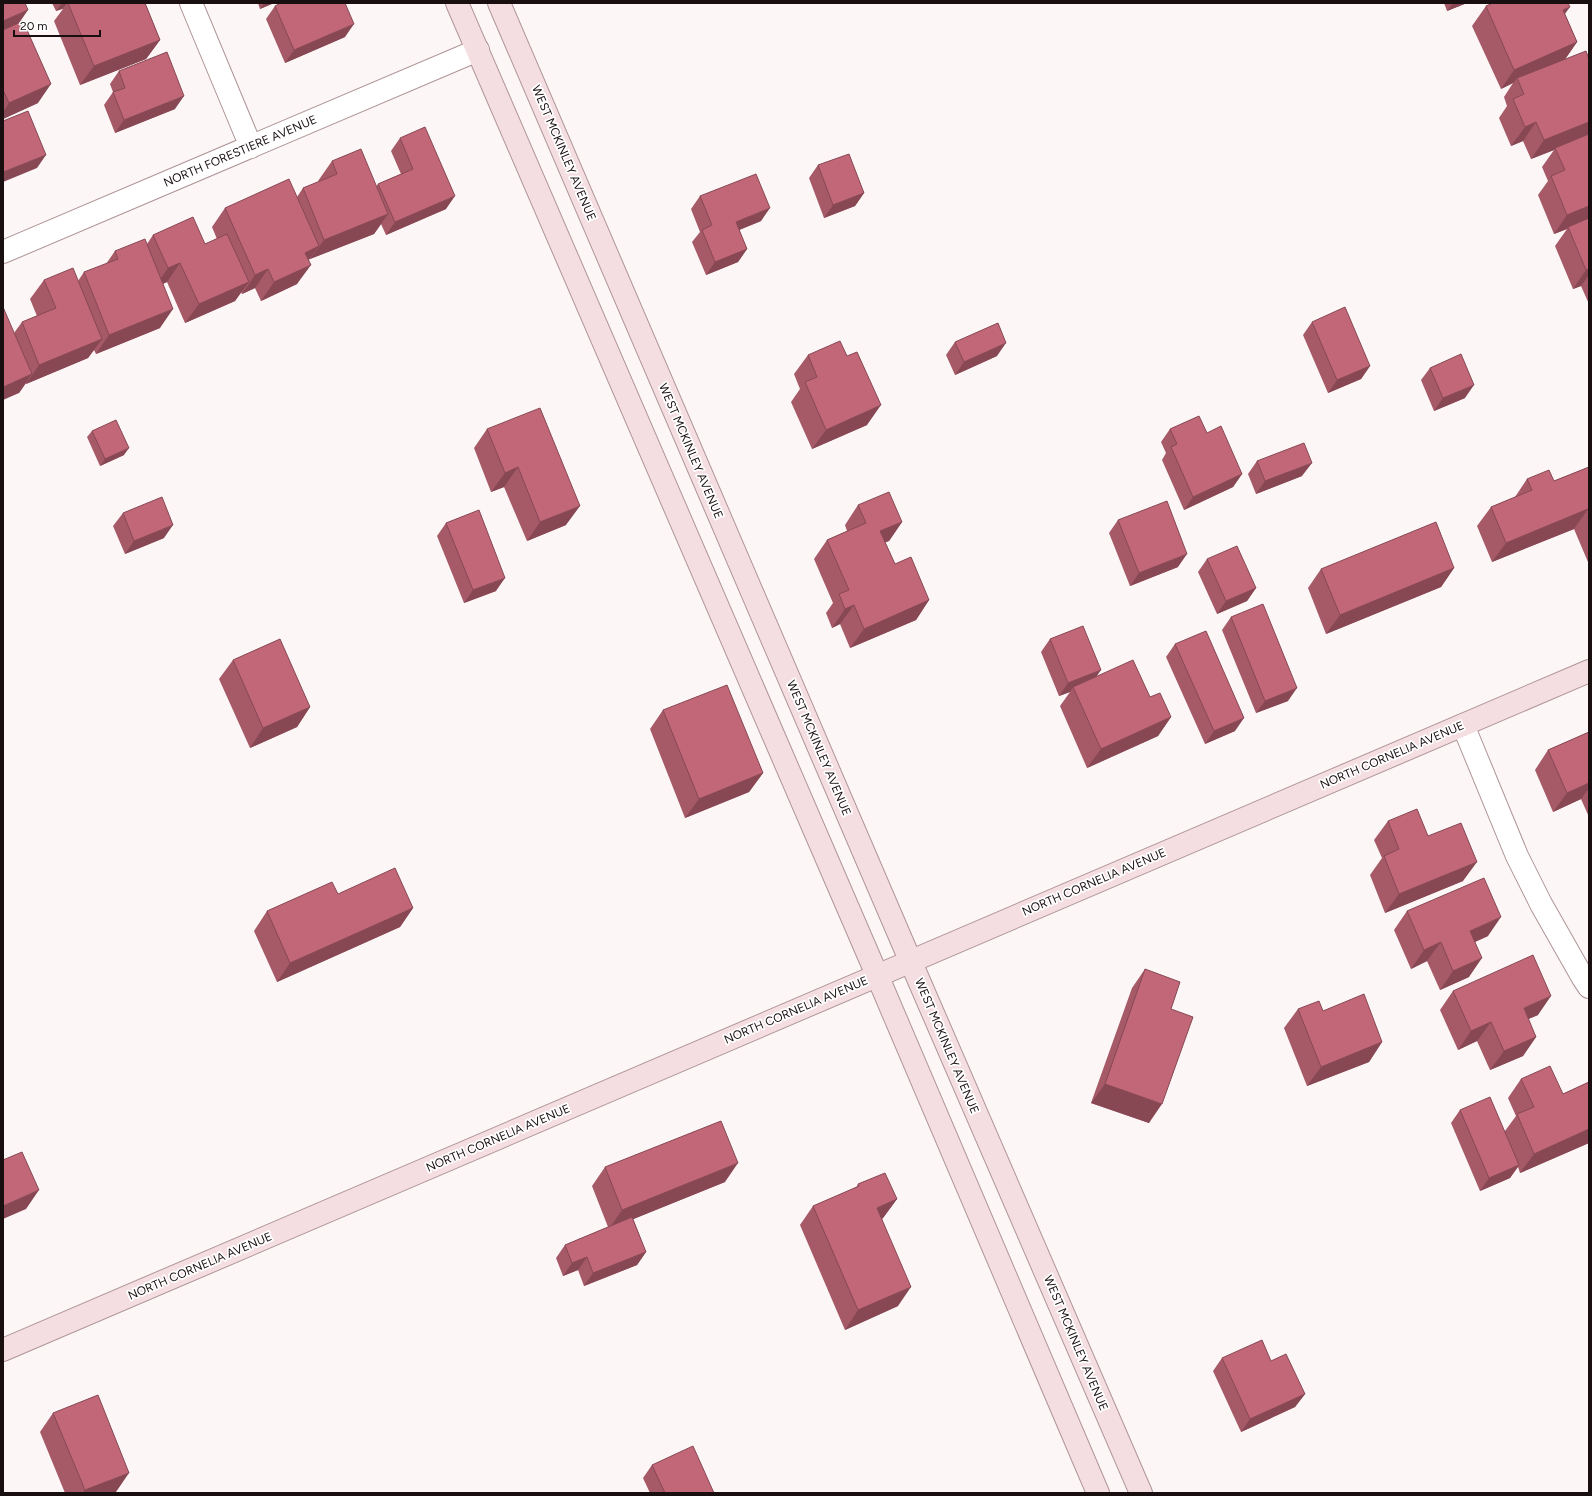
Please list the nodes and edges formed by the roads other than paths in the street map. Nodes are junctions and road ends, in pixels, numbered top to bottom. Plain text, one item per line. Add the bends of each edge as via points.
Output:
1 (191, 3) edge
2 (457, 3) edge
3 (499, 3) edge
4 (478, 50) junction
5 (251, 147) junction
6 (3, 252) edge
7 (1589, 671) edge
8 (1463, 725) junction
9 (910, 960) junction
10 (877, 975) junction
11 (1589, 987) edge
12 (3, 1350) edge
13 (1098, 1493) edge
14 (1141, 1493) edge

1 - 5 street
2 - 4 main road
3 - 9 main road, WEST MCKINLEY AVENUE
4 - 5 street, NORTH FORESTIERE AVENUE
4 - 10 main road
5 - 6 street, NORTH FORESTIERE AVENUE
7 - 8 main road, NORTH CORNELIA AVENUE
8 - 9 main road, NORTH CORNELIA AVENUE
8 - 11 street via 1517,856 1541,904
9 - 10 main road, NORTH CORNELIA AVENUE
9 - 14 main road, WEST MCKINLEY AVENUE
10 - 12 main road, NORTH CORNELIA AVENUE
10 - 13 main road

